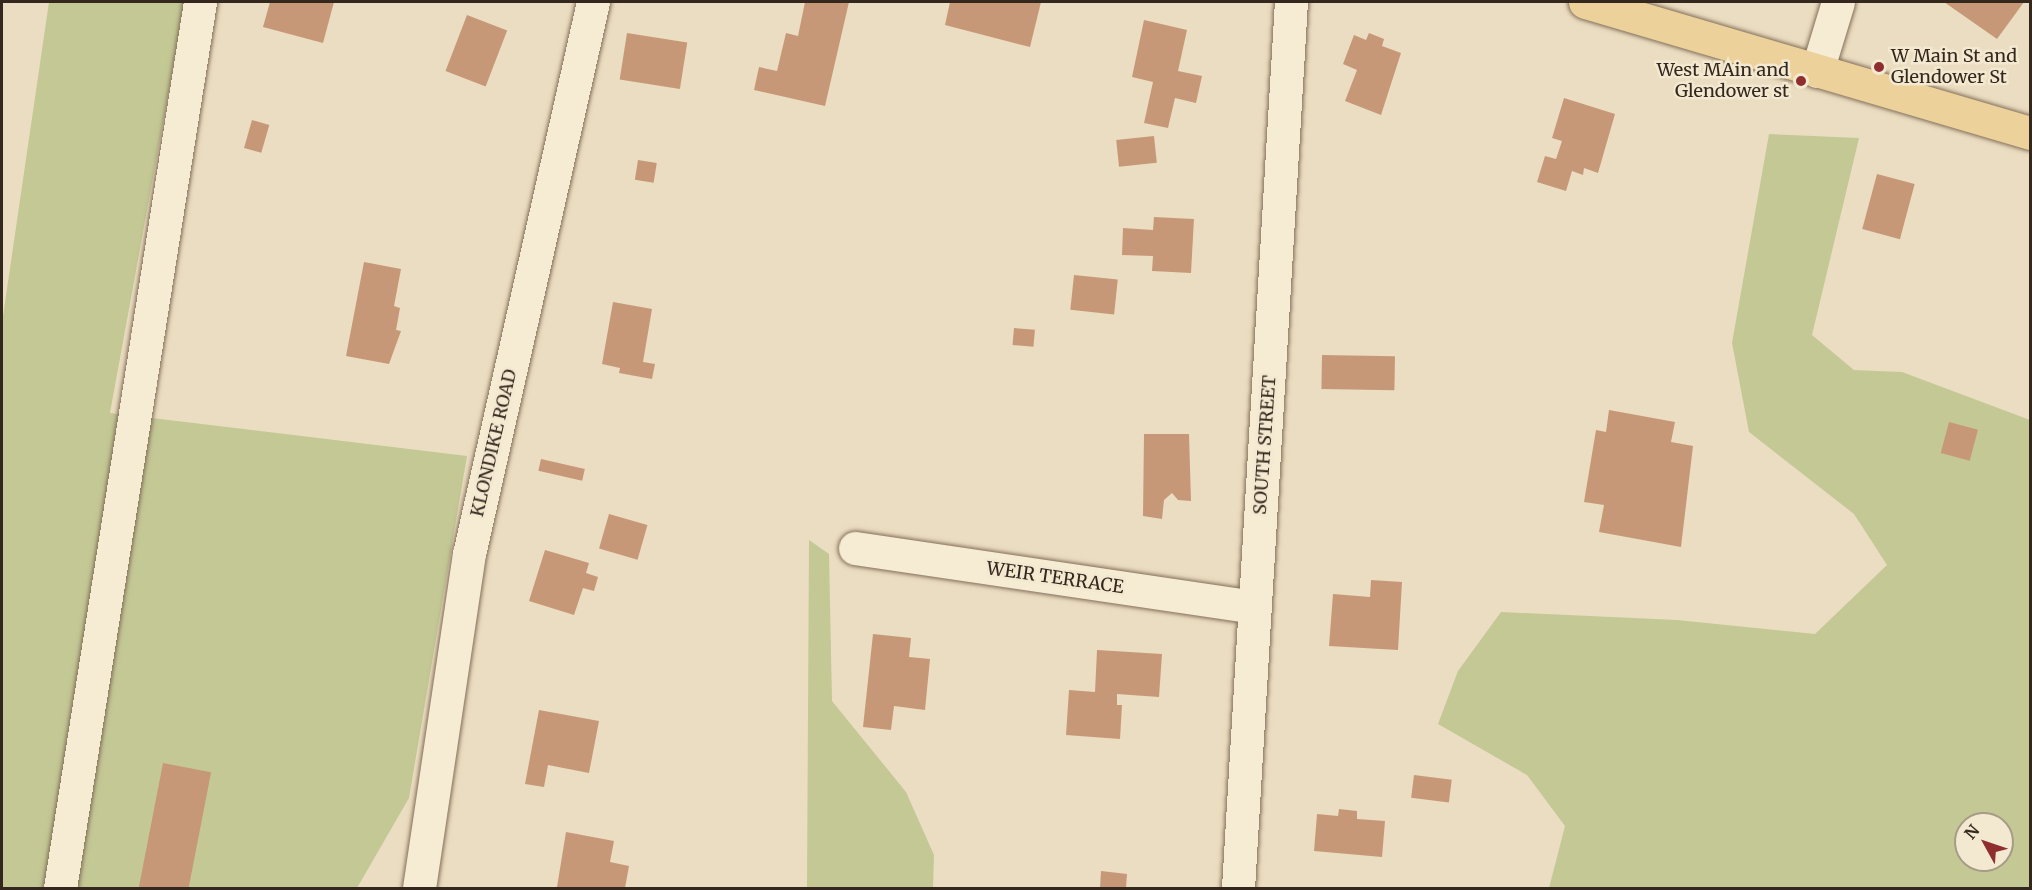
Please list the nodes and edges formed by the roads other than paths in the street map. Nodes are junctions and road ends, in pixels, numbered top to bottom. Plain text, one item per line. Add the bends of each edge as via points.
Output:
1 (200, 2) edge
2 (593, 2) edge
3 (1291, 2) edge
4 (1585, 2) edge
5 (1838, 2) edge
6 (1817, 71) junction
7 (2031, 133) edge
8 (855, 549) dead end
9 (1254, 607) junction
10 (60, 888) edge
11 (419, 888) edge
12 (1238, 888) edge

1 - 10 street
2 - 11 street, KLONDIKE ROAD via 469,554
3 - 9 street, SOUTH STREET
4 - 6 main road
5 - 6 street
6 - 7 main road
8 - 9 street, WEIR TERRACE
9 - 12 street, SOUTH STREET

